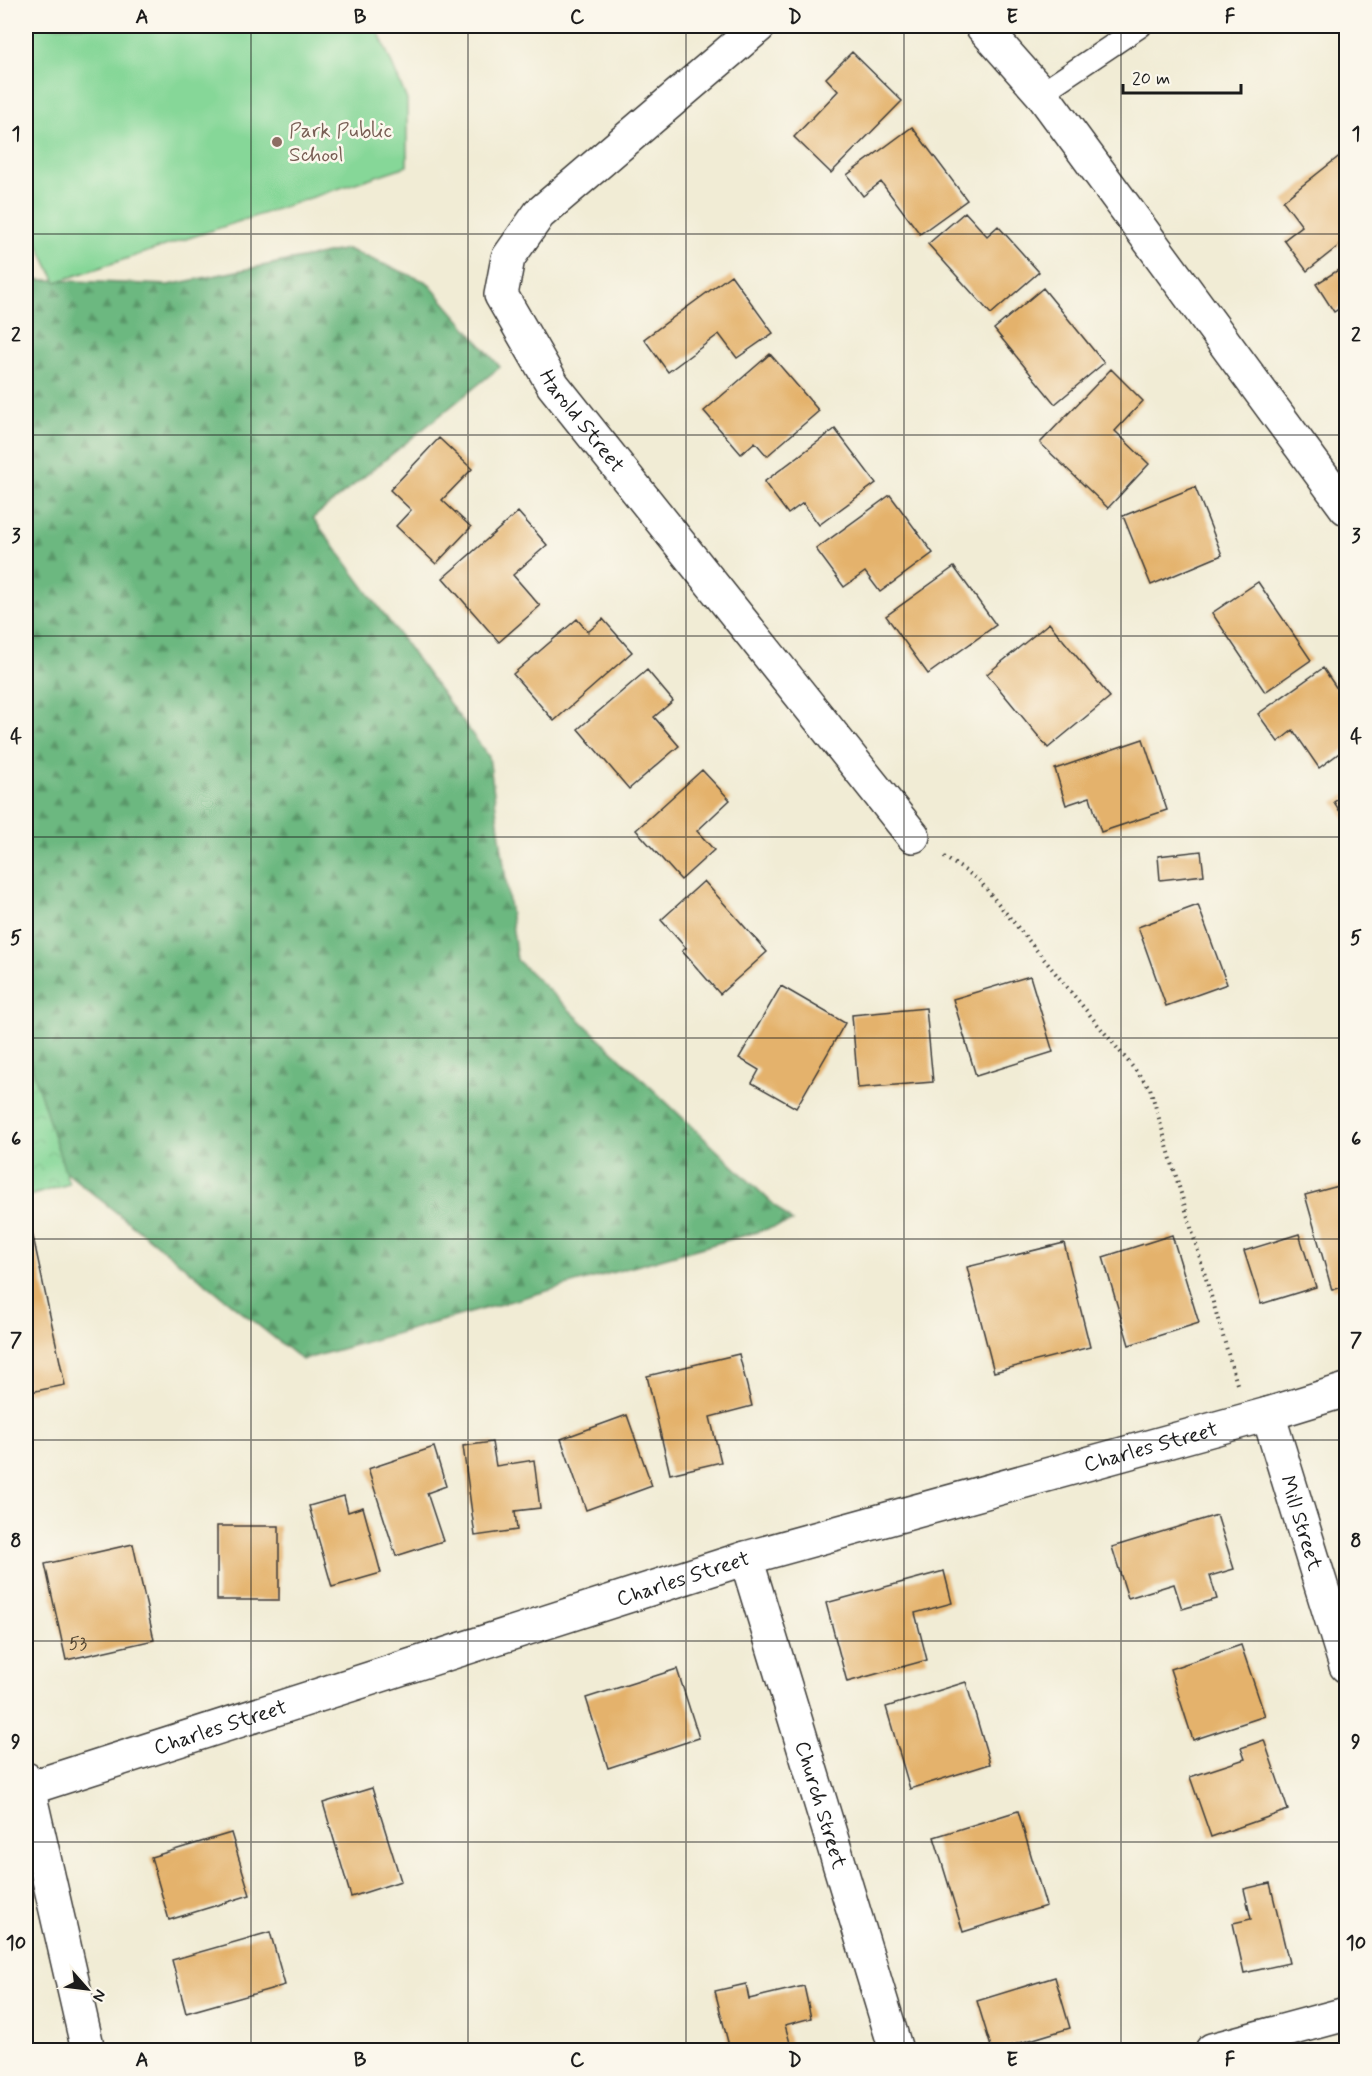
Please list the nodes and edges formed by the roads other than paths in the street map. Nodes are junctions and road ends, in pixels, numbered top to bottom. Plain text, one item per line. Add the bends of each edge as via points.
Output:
1 (759, 26) edge
2 (982, 26) edge
3 (1141, 26) edge
4 (1041, 93) junction
5 (1347, 508) edge
6 (913, 836) road end
7 (1347, 1390) edge
8 (1258, 1416) junction
9 (746, 1558) junction
10 (1347, 1666) edge
11 (26, 1785) edge
12 (1347, 2014) edge
13 (88, 2050) edge
14 (896, 2050) edge
15 (1212, 2050) edge

1 - 6 street, Harold Street via 538,214 508,258 501,295 553,385
2 - 4 street
3 - 4 lane
4 - 5 street
7 - 8 street, Charles Street
8 - 9 street, Charles Street
8 - 10 street, Mill Street
9 - 11 street, Charles Street
9 - 14 street, Church Street
11 - 13 street
12 - 15 street

